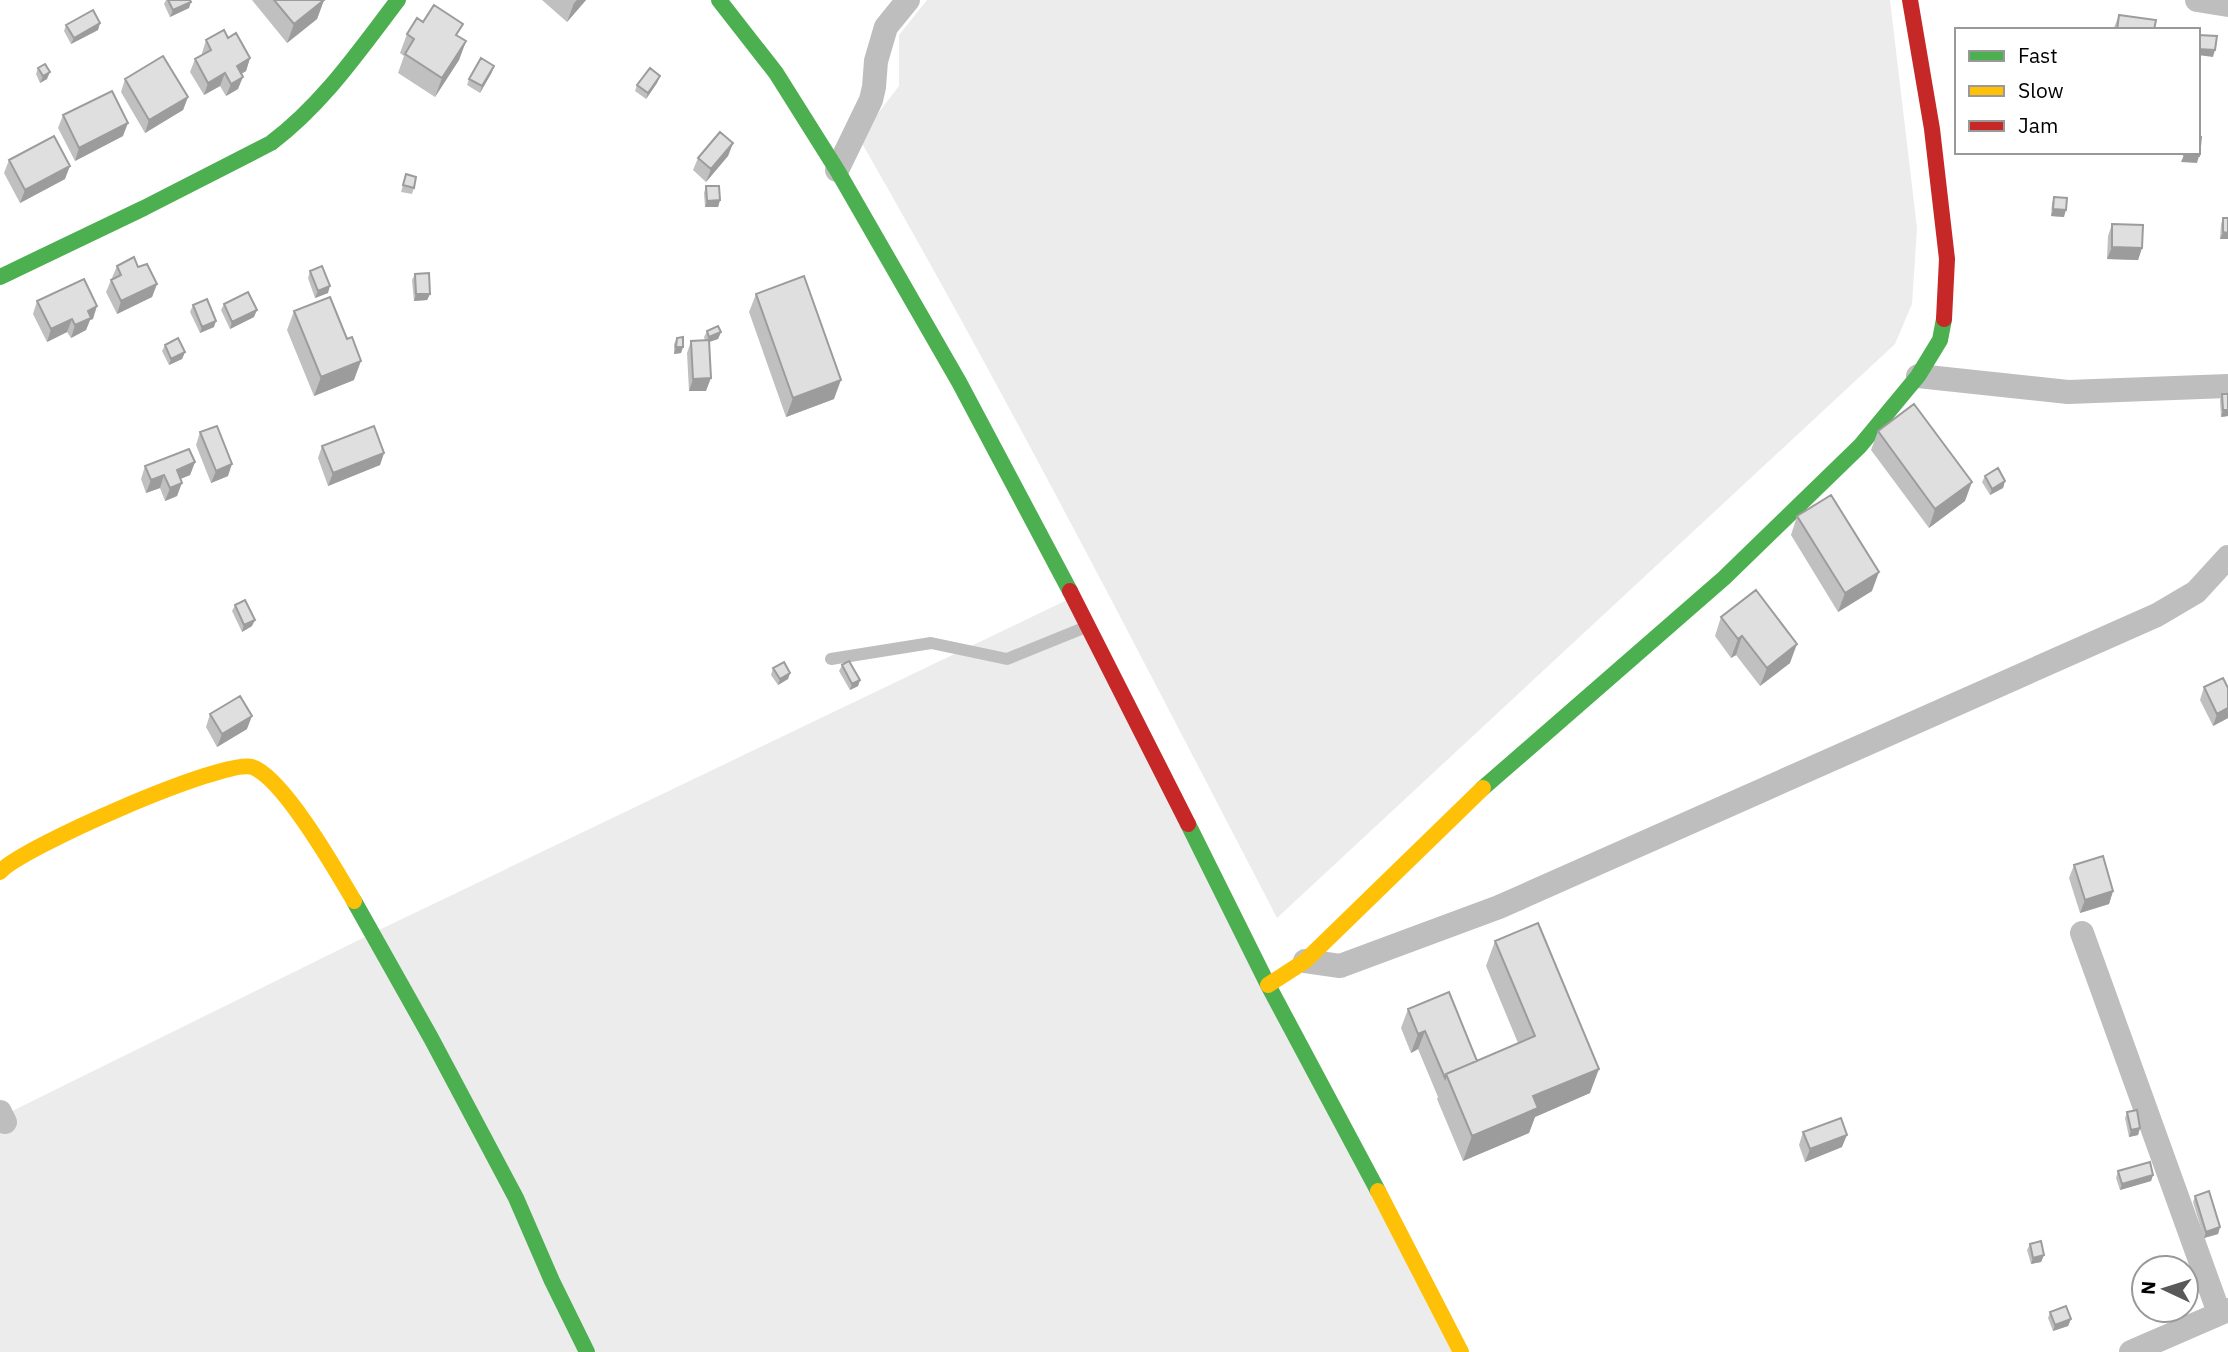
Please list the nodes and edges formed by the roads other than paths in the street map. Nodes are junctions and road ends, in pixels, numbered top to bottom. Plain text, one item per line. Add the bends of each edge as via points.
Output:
1 (398, 0) edge
2 (719, 0) edge
3 (908, 0) edge
4 (1910, 0) edge
5 (2197, 0) edge
6 (2228, 5) edge
7 (837, 170) junction
8 (0, 277) edge
9 (1919, 376) junction
10 (2228, 386) edge
11 (2228, 557) edge
12 (1089, 626) junction
13 (831, 659) dead end
14 (2, 868) edge
15 (2082, 933) dead end
16 (1305, 961) junction
17 (1268, 985) junction
18 (2224, 1312) edge
19 (587, 1352) edge
20 (1461, 1352) edge
21 (2131, 1352) edge

1 - 8 street via 286,133
2 - 7 street via 776,74
3 - 7 street via 886,27 871,100
4 - 9 street via 1932,129 1947,259 1940,340
5 - 6 street
7 - 12 street via 959,382
9 - 10 street via 2068,392
9 - 16 street via 1860,446 1724,578 1504,767
11 - 16 street via 2196,592 2157,615 1499,907 1340,966
12 - 13 lane via 1007,659 931,643
12 - 17 street
14 - 19 street via 85,822 226,769 246,765 272,779 375,935 517,1201
15 - 18 street
16 - 17 street
17 - 20 street
18 - 21 street

